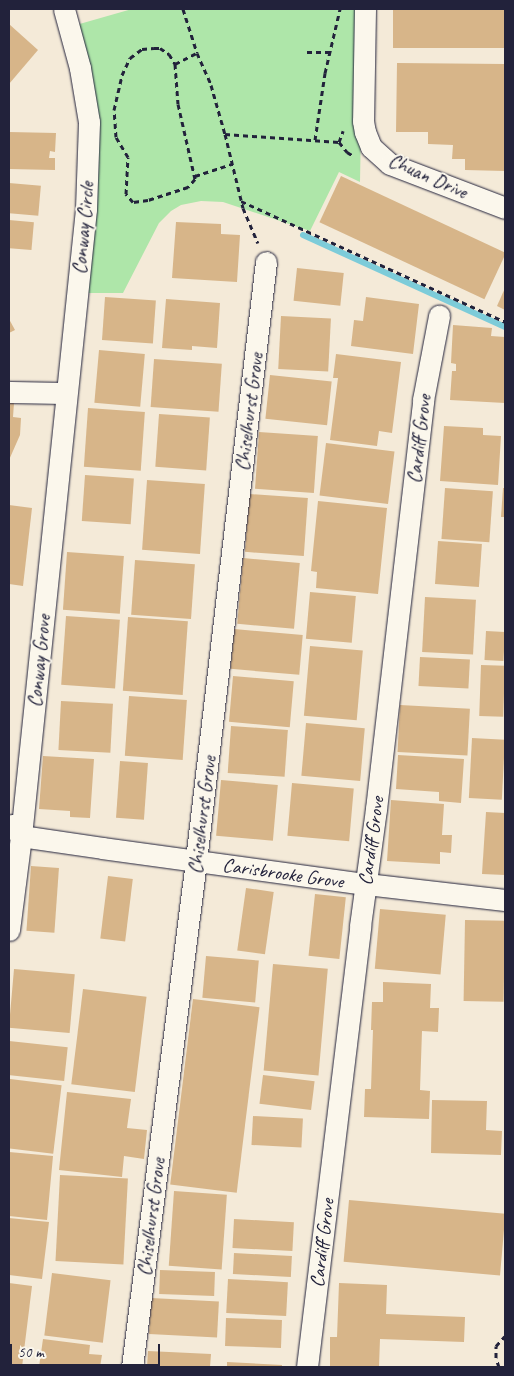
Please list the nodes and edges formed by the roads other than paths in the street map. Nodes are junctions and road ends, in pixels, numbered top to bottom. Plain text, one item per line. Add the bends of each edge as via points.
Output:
1 (64, 9) edge
2 (365, 9) edge
3 (505, 208) edge
4 (266, 262) road end
5 (439, 316) dead end
6 (9, 392) edge
7 (66, 392) junction
8 (15, 828) edge
9 (196, 860) junction
10 (366, 884) junction
11 (505, 900) edge
12 (9, 930) edge
13 (132, 1367) edge
14 (307, 1367) edge

1 - 7 street, Conway Circle via 80,68 89,122 86,209
2 - 3 street, Chuan Drive via 363,121 371,147 390,164
4 - 9 street, Chiselhurst Grove
5 - 10 street, Cardiff Grove via 423,400
6 - 7 street
7 - 8 street, Conway Grove
8 - 9 street, Carisbrooke Grove
8 - 12 street, Conway Grove
9 - 10 street, Carisbrooke Grove
9 - 13 street, Chiselhurst Grove
10 - 11 street, Carisbrooke Grove
10 - 14 street, Cardiff Grove

